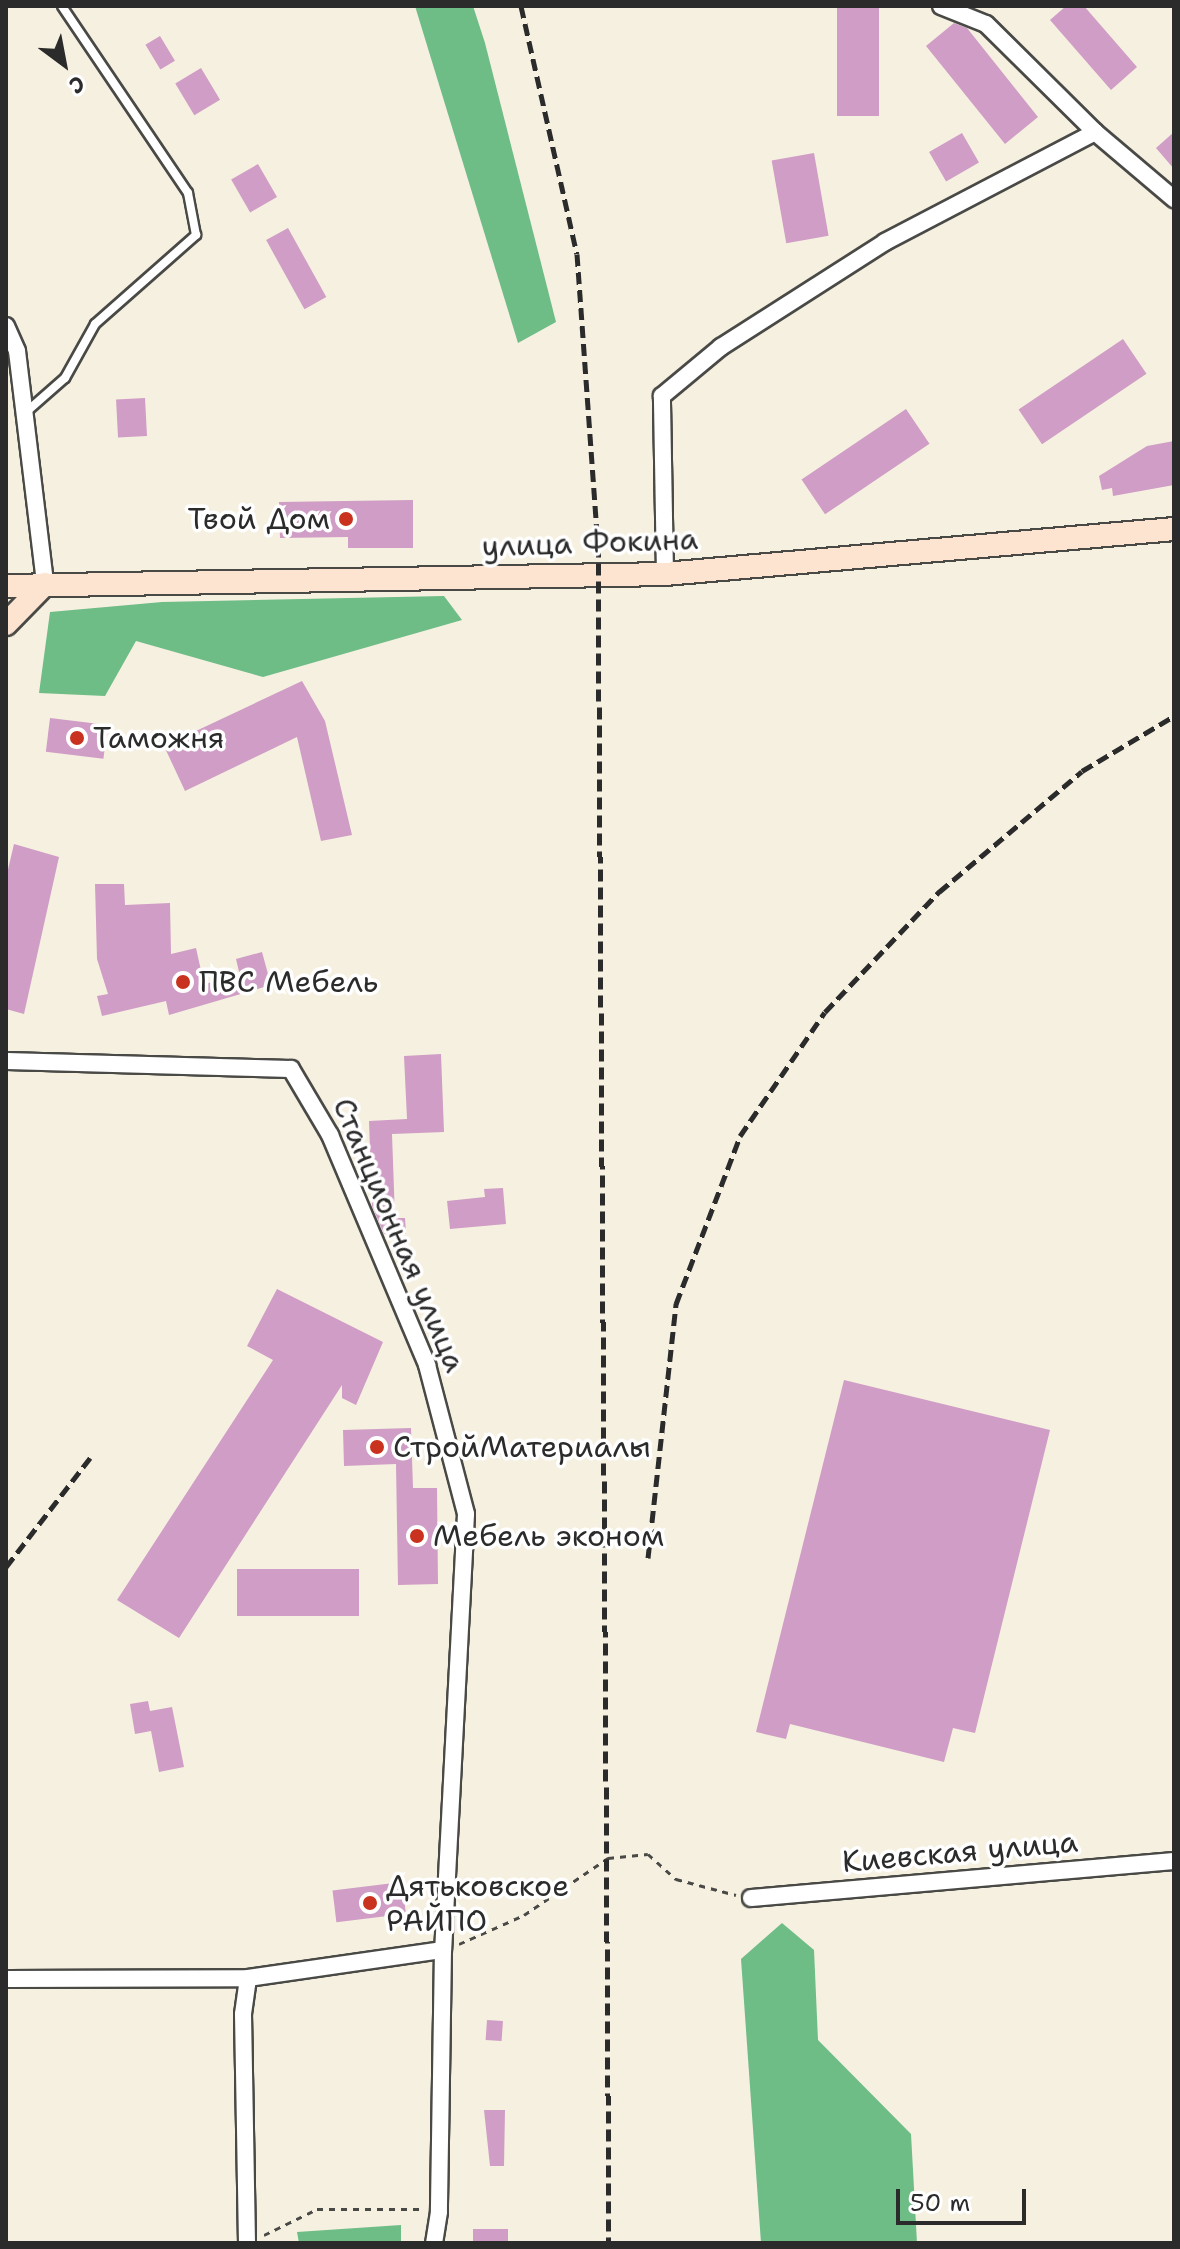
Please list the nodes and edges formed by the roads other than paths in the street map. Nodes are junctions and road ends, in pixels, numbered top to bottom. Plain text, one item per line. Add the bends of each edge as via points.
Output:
1 (62, 6) edge
2 (941, 6) edge
3 (1095, 132) junction
4 (1174, 198) edge
5 (6, 326) edge
6 (25, 414) junction
7 (1174, 529) edge
8 (665, 574) junction
9 (45, 584) junction
10 (6, 586) edge
11 (6, 624) edge
12 (6, 1061) edge
13 (1174, 1861) edge
14 (751, 1898) road end
15 (443, 1950) junction
16 (248, 1978) junction
17 (6, 1979) edge
18 (247, 2243) edge
19 (434, 2243) edge

1 - 6 lane via 188,193 196,235 95,324 65,378
2 - 3 street via 986,24
3 - 4 street
3 - 8 street via 885,242 721,347 662,396
5 - 6 street via 17,351
6 - 9 street
7 - 8 main road, улица Фокина
8 - 9 main road, улица Фокина
9 - 10 main road, улица Фокина
9 - 11 main road
12 - 15 street, Станционная улица via 291,1069 330,1135 427,1365 466,1514
13 - 14 street, Киевская улица
15 - 16 street
15 - 19 street via 439,2212
16 - 17 street
16 - 18 street via 243,2014

